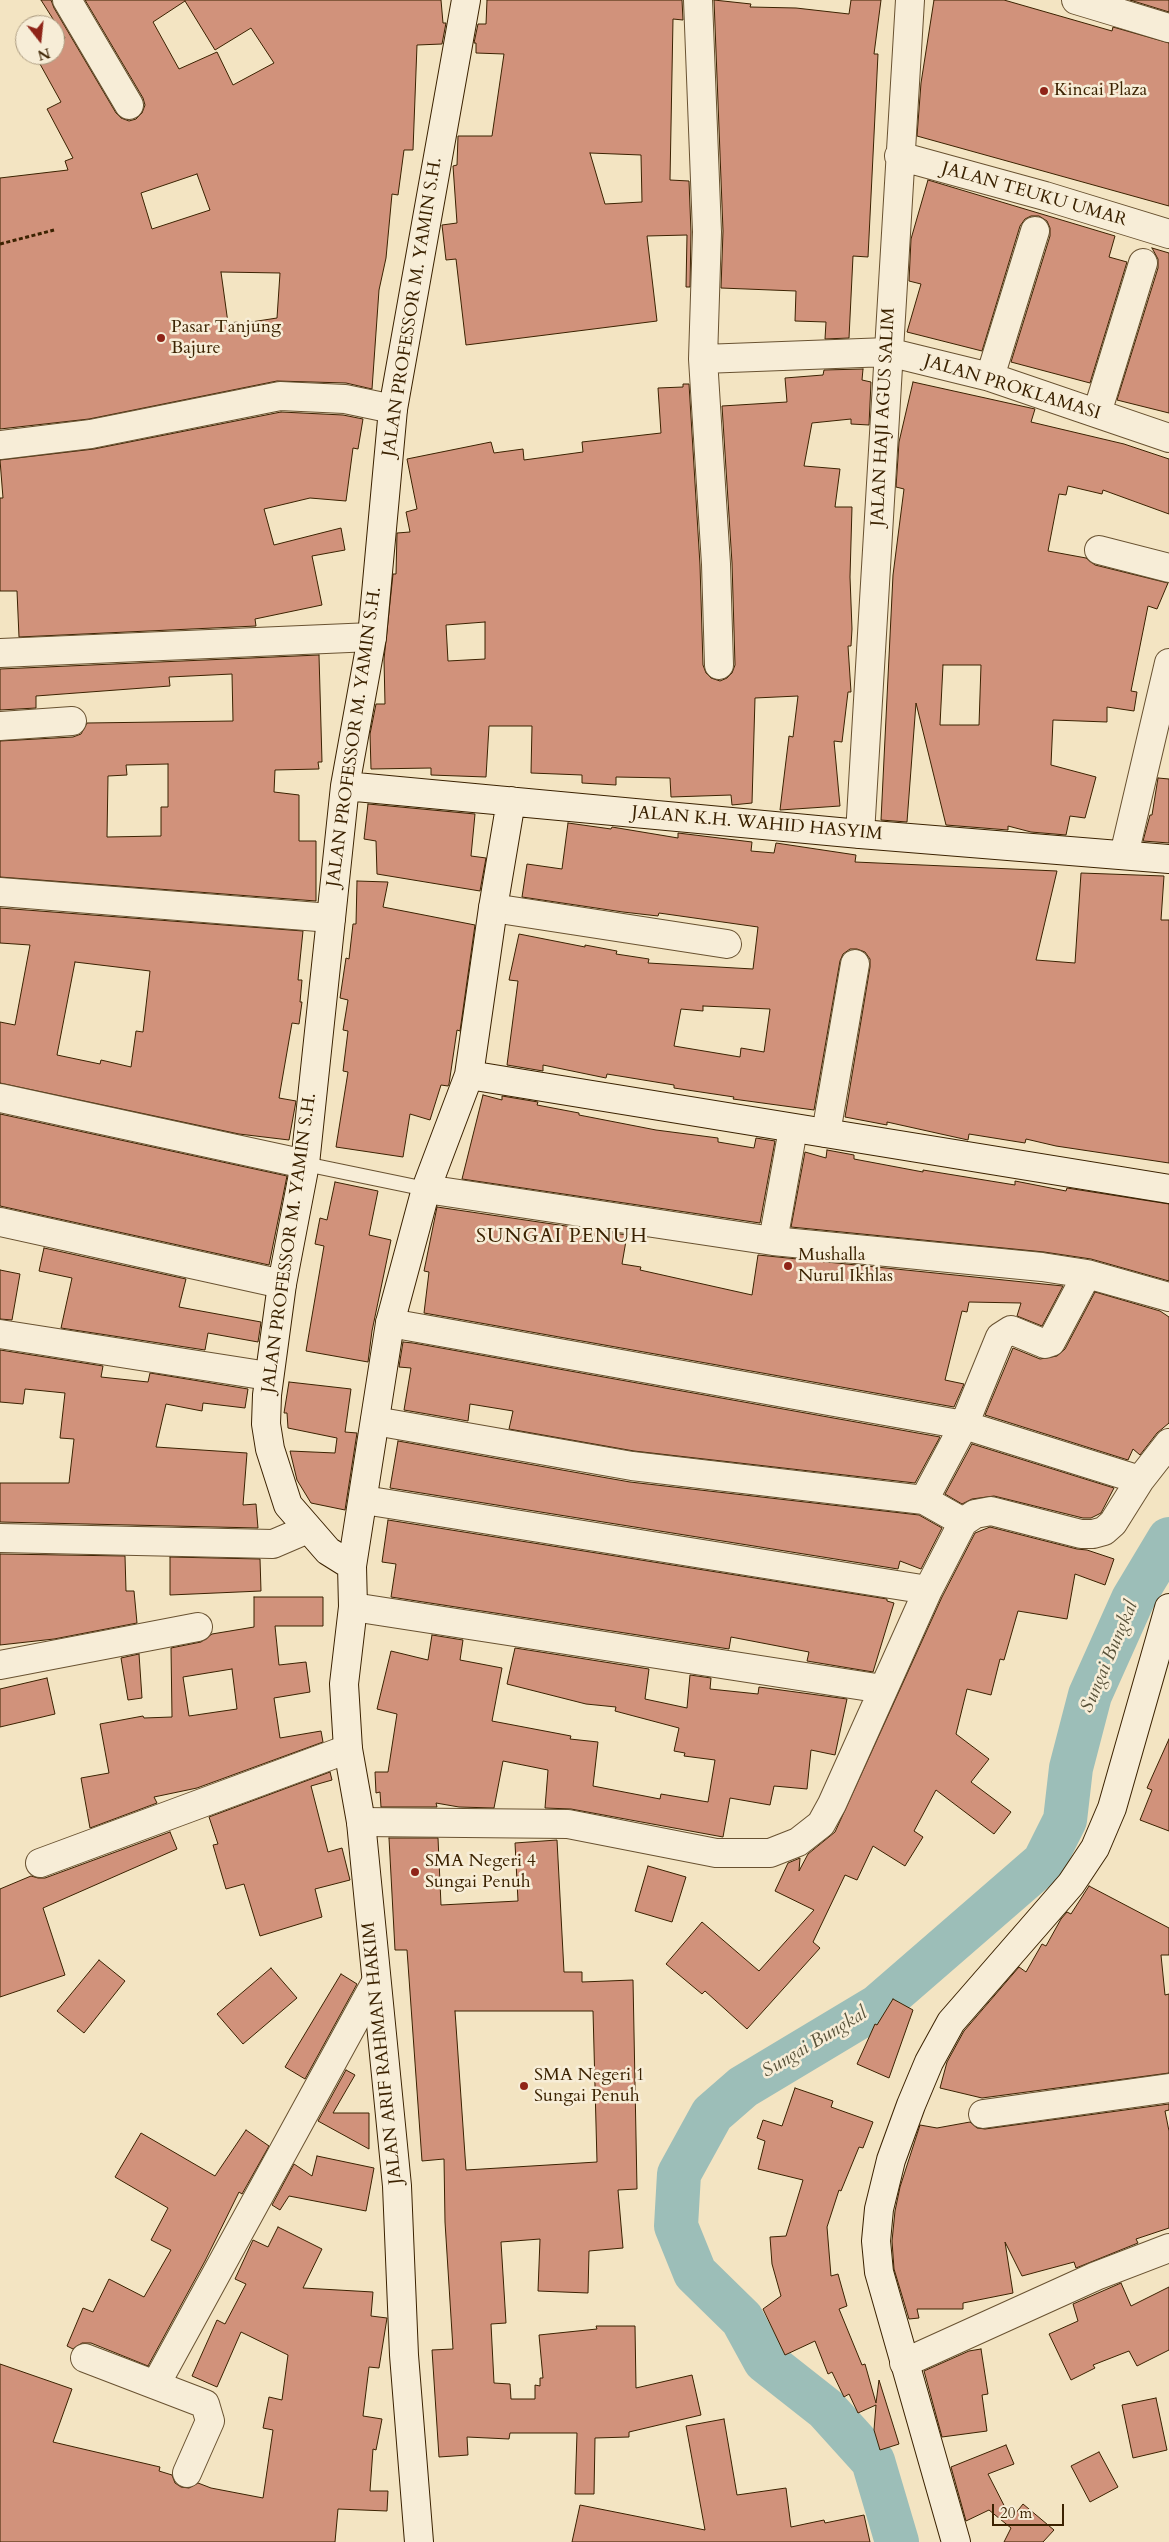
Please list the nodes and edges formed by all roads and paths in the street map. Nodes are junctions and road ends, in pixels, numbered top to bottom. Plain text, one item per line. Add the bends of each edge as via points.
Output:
1 (67, 0) edge
2 (466, 0) edge
3 (698, 0) edge
4 (910, 0) edge
5 (1076, 0) edge
6 (1169, 28) edge
7 (129, 105) dead end
8 (899, 156) junction
9 (54, 230) dead end
10 (1035, 231) dead end
11 (1169, 234) edge
12 (0, 244) edge
13 (1143, 263) dead end
14 (888, 352) junction
15 (703, 359) junction
16 (990, 377) junction
17 (393, 410) junction
18 (1096, 413) junction
19 (1169, 438) edge
20 (0, 445) edge
21 (1099, 550) dead end
22 (1169, 568) edge
23 (372, 637) junction
24 (0, 653) edge
25 (1169, 663) edge
26 (719, 665) dead end
27 (72, 721) dead end
28 (0, 726) edge
29 (345, 786) junction
30 (511, 801) junction
31 (860, 834) junction
32 (1124, 855) junction
33 (1169, 859) edge
34 (0, 892) edge
35 (493, 908) junction
36 (331, 918) junction
37 (727, 944) dead end
38 (855, 964) dead end
39 (469, 1074) junction
40 (0, 1098) edge
41 (793, 1129) junction
42 (826, 1133) junction
43 (305, 1164) junction
44 (426, 1189) junction
45 (1169, 1189) edge
46 (0, 1222) edge
47 (773, 1241) junction
48 (1087, 1274) junction
49 (282, 1284) junction
50 (1169, 1297) edge
51 (390, 1323) junction
52 (0, 1334) edge
53 (268, 1376) junction
54 (375, 1421) junction
55 (964, 1425) junction
56 (1169, 1443) edge
57 (1140, 1480) junction
58 (364, 1500) junction
59 (924, 1500) junction
60 (963, 1522) junction
61 (308, 1529) junction
62 (0, 1538) edge
63 (352, 1566) junction
64 (928, 1590) junction
65 (353, 1607) junction
66 (1169, 1608) edge
67 (198, 1627) dead end
68 (1164, 1645) edge
69 (0, 1665) edge
70 (884, 1689) junction
71 (348, 1749) junction
72 (361, 1822) junction
73 (40, 1863) dead end
74 (376, 1982) junction
75 (1169, 2088) edge
76 (983, 2114) dead end
77 (1169, 2248) edge
78 (85, 2358) dead end
79 (904, 2363) junction
80 (156, 2384) junction
81 (187, 2473) dead end
82 (419, 2542) edge
83 (956, 2542) edge

1 - 7 street
2 - 17 street, JALAN PROFESSOR M. YAMIN S.H.
3 - 15 street via 707,232
4 - 8 street, JALAN HAJI AGUS SALIM
5 - 6 street
8 - 11 street, JALAN TEUKU UMAR
8 - 14 street, JALAN HAJI AGUS SALIM
9 - 12 path
10 - 16 street
13 - 18 street
14 - 15 street, JALAN PROKLAMASI
14 - 16 street, JALAN PROKLAMASI
14 - 31 street, JALAN HAJI AGUS SALIM
15 - 26 street
16 - 18 street, JALAN PROKLAMASI
17 - 20 street via 345,398 280,396 91,434
17 - 23 street, JALAN PROFESSOR M. YAMIN S.H.
18 - 19 street, JALAN PROKLAMASI
21 - 22 street
23 - 24 street
23 - 29 street, JALAN PROFESSOR M. YAMIN S.H.
25 - 32 street
27 - 28 street
29 - 30 street, JALAN K.H. WAHID HASYIM
29 - 36 street, JALAN PROFESSOR M. YAMIN S.H.
30 - 31 street, JALAN K.H. WAHID HASYIM
30 - 35 street, JALAN ARIF RAHMAN HAKIM
31 - 32 street, JALAN K.H. WAHID HASYIM
32 - 33 street, JALAN K.H. WAHID HASYIM
34 - 36 street
35 - 37 street
35 - 39 street, JALAN ARIF RAHMAN HAKIM
36 - 43 street, JALAN PROFESSOR M. YAMIN S.H.
38 - 42 street
39 - 41 street
39 - 44 street, JALAN ARIF RAHMAN HAKIM
40 - 43 street
41 - 42 street
41 - 47 street
42 - 45 street
43 - 44 lane
43 - 49 street, JALAN PROFESSOR M. YAMIN S.H.
44 - 47 street
44 - 51 street, JALAN ARIF RAHMAN HAKIM
46 - 49 street
47 - 48 street via 1042,1266
48 - 50 street
48 - 55 street via 1051,1342 1045,1344 1011,1330 1000,1337
49 - 53 street, JALAN PROFESSOR M. YAMIN S.H.
51 - 54 street, JALAN ARIF RAHMAN HAKIM
51 - 55 street
52 - 53 street
53 - 61 street, JALAN PROFESSOR M. YAMIN S.H. via 266,1424 270,1449 288,1505
54 - 58 street, JALAN ARIF RAHMAN HAKIM
54 - 59 street via 632,1466
55 - 57 street
55 - 59 street
56 - 57 street
57 - 60 street via 1113,1523 1104,1531 1093,1534 991,1511 975,1514
58 - 63 street, JALAN ARIF RAHMAN HAKIM
58 - 64 street
59 - 60 street
60 - 64 street
61 - 62 street via 273,1544
61 - 63 street, JALAN PROFESSOR M. YAMIN S.H. via 328,1551
63 - 65 street, JALAN ARIF RAHMAN HAKIM
64 - 70 street
65 - 70 street
65 - 71 street, JALAN ARIF RAHMAN HAKIM via 344,1684
66 - 68 street
67 - 69 street
68 - 79 street via 1112,1808 1095,1848 1071,1884 951,2022 929,2062 891,2160 879,2209 876,2241 879,2272
70 - 72 street via 821,1824 798,1842 770,1853 716,1853 568,1824
71 - 72 street, JALAN ARIF RAHMAN HAKIM
71 - 73 street
72 - 74 street, JALAN ARIF RAHMAN HAKIM
74 - 80 street
74 - 82 street, JALAN ARIF RAHMAN HAKIM via 397,2186 404,2355
75 - 76 street
77 - 79 street via 1096,2276
78 - 80 street
79 - 83 street
80 - 81 street via 199,2401 208,2408 210,2421

